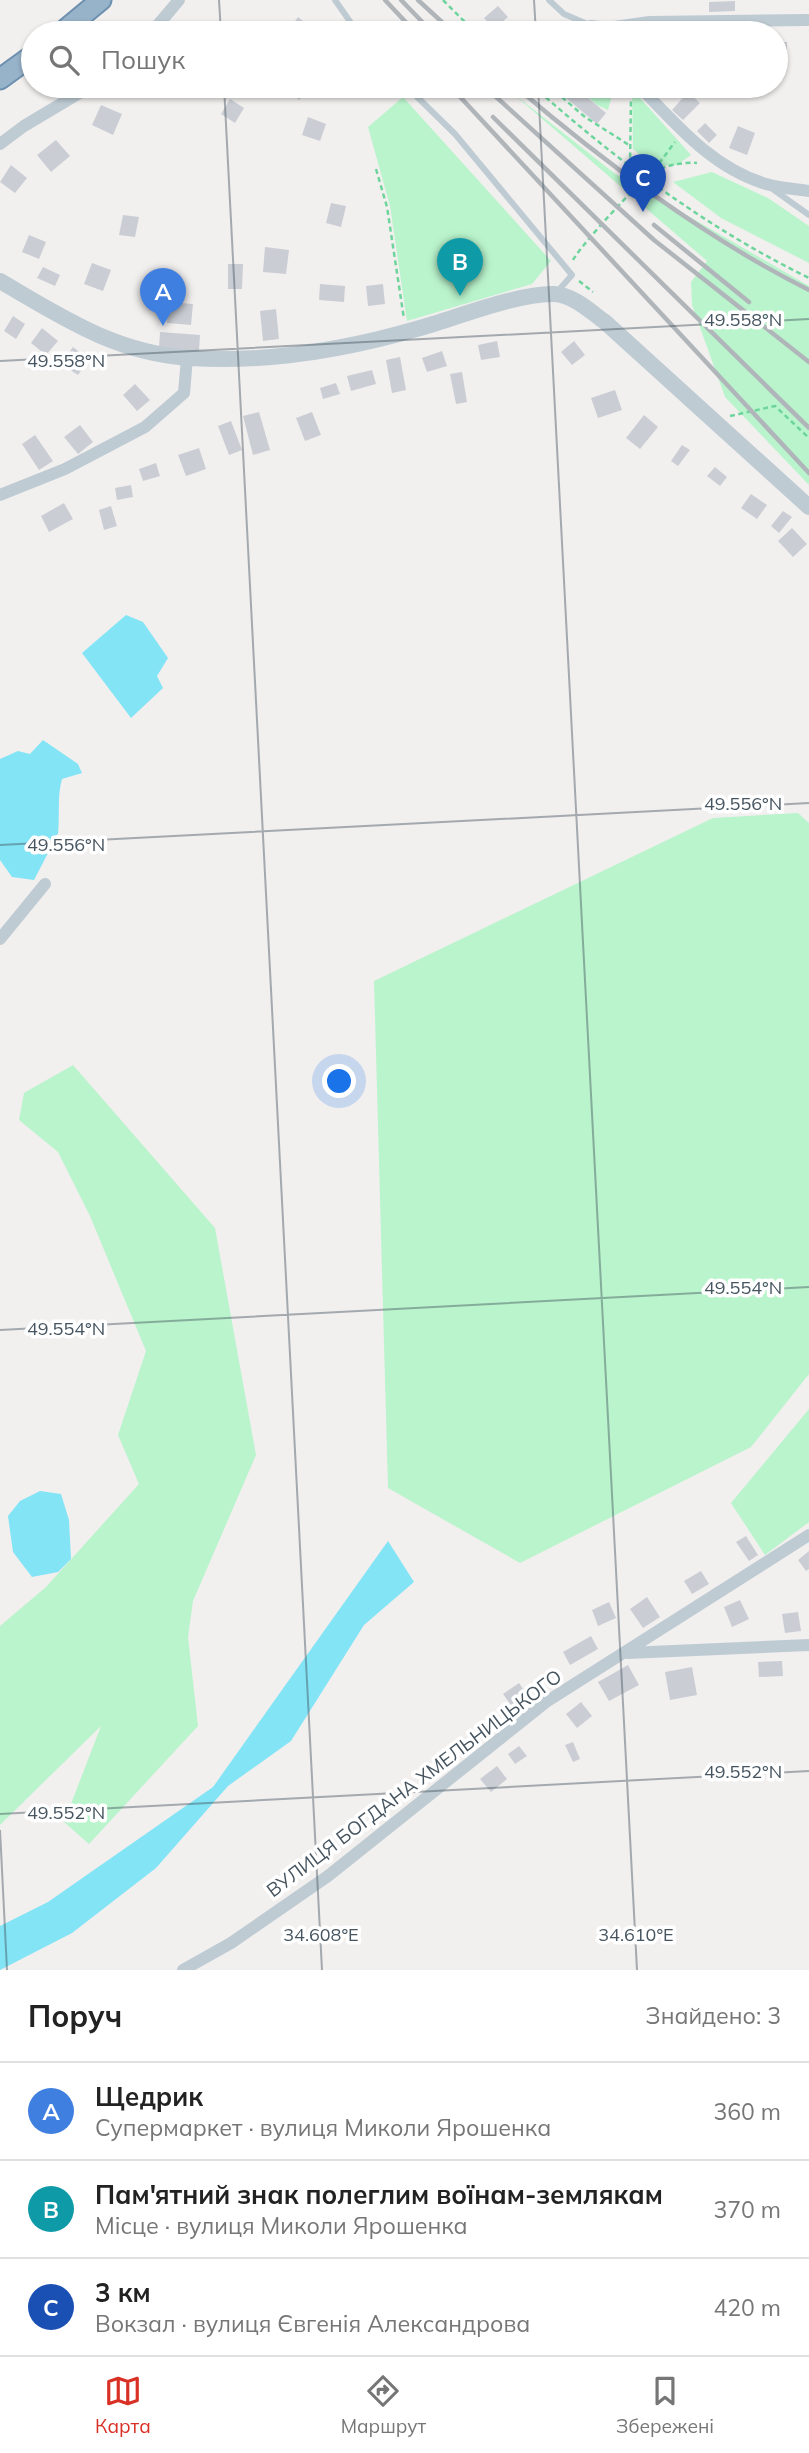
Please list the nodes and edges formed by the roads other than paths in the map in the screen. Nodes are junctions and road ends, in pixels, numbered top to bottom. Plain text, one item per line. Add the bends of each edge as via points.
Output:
1 (101, 0) edge
2 (178, 0) edge
3 (335, 0) edge
4 (550, 0) edge
5 (809, 20) edge
6 (76, 21) edge
7 (161, 21) edge
8 (350, 21) edge
9 (580, 21) edge
10 (756, 21) edge
11 (21, 64) edge
12 (0, 79) edge
13 (71, 98) edge
14 (418, 98) edge
15 (651, 98) edge
16 (0, 144) edge
17 (767, 184) junction
18 (809, 191) edge
19 (809, 215) edge
20 (0, 281) edge
21 (555, 294) junction
22 (187, 358) junction
23 (0, 495) edge
24 (809, 507) edge
25 (45, 884) dead end
26 (0, 939) edge
27 (809, 1535) edge
28 (809, 1646) edge
29 (626, 1653) junction
30 (183, 1970) edge

1 - 6 highway
2 - 7 street
3 - 8 lane
4 - 9 lane
5 - 10 street
11 - 12 highway
13 - 16 street
14 - 21 lane via 455,134 572,275
15 - 17 street via 696,146 732,170
17 - 18 street
17 - 19 lane
20 - 22 street via 97,337
21 - 22 street via 300,356
21 - 24 street via 605,322
22 - 23 street via 184,393 145,427 65,469
25 - 26 street
27 - 29 street, ВУЛИЦЯ БОГДАНА ХМЕЛЬНИЦЬКОГО
28 - 29 street
29 - 30 street, ВУЛИЦЯ БОГДАНА ХМЕЛЬНИЦЬКОГО via 546,1702 328,1876

